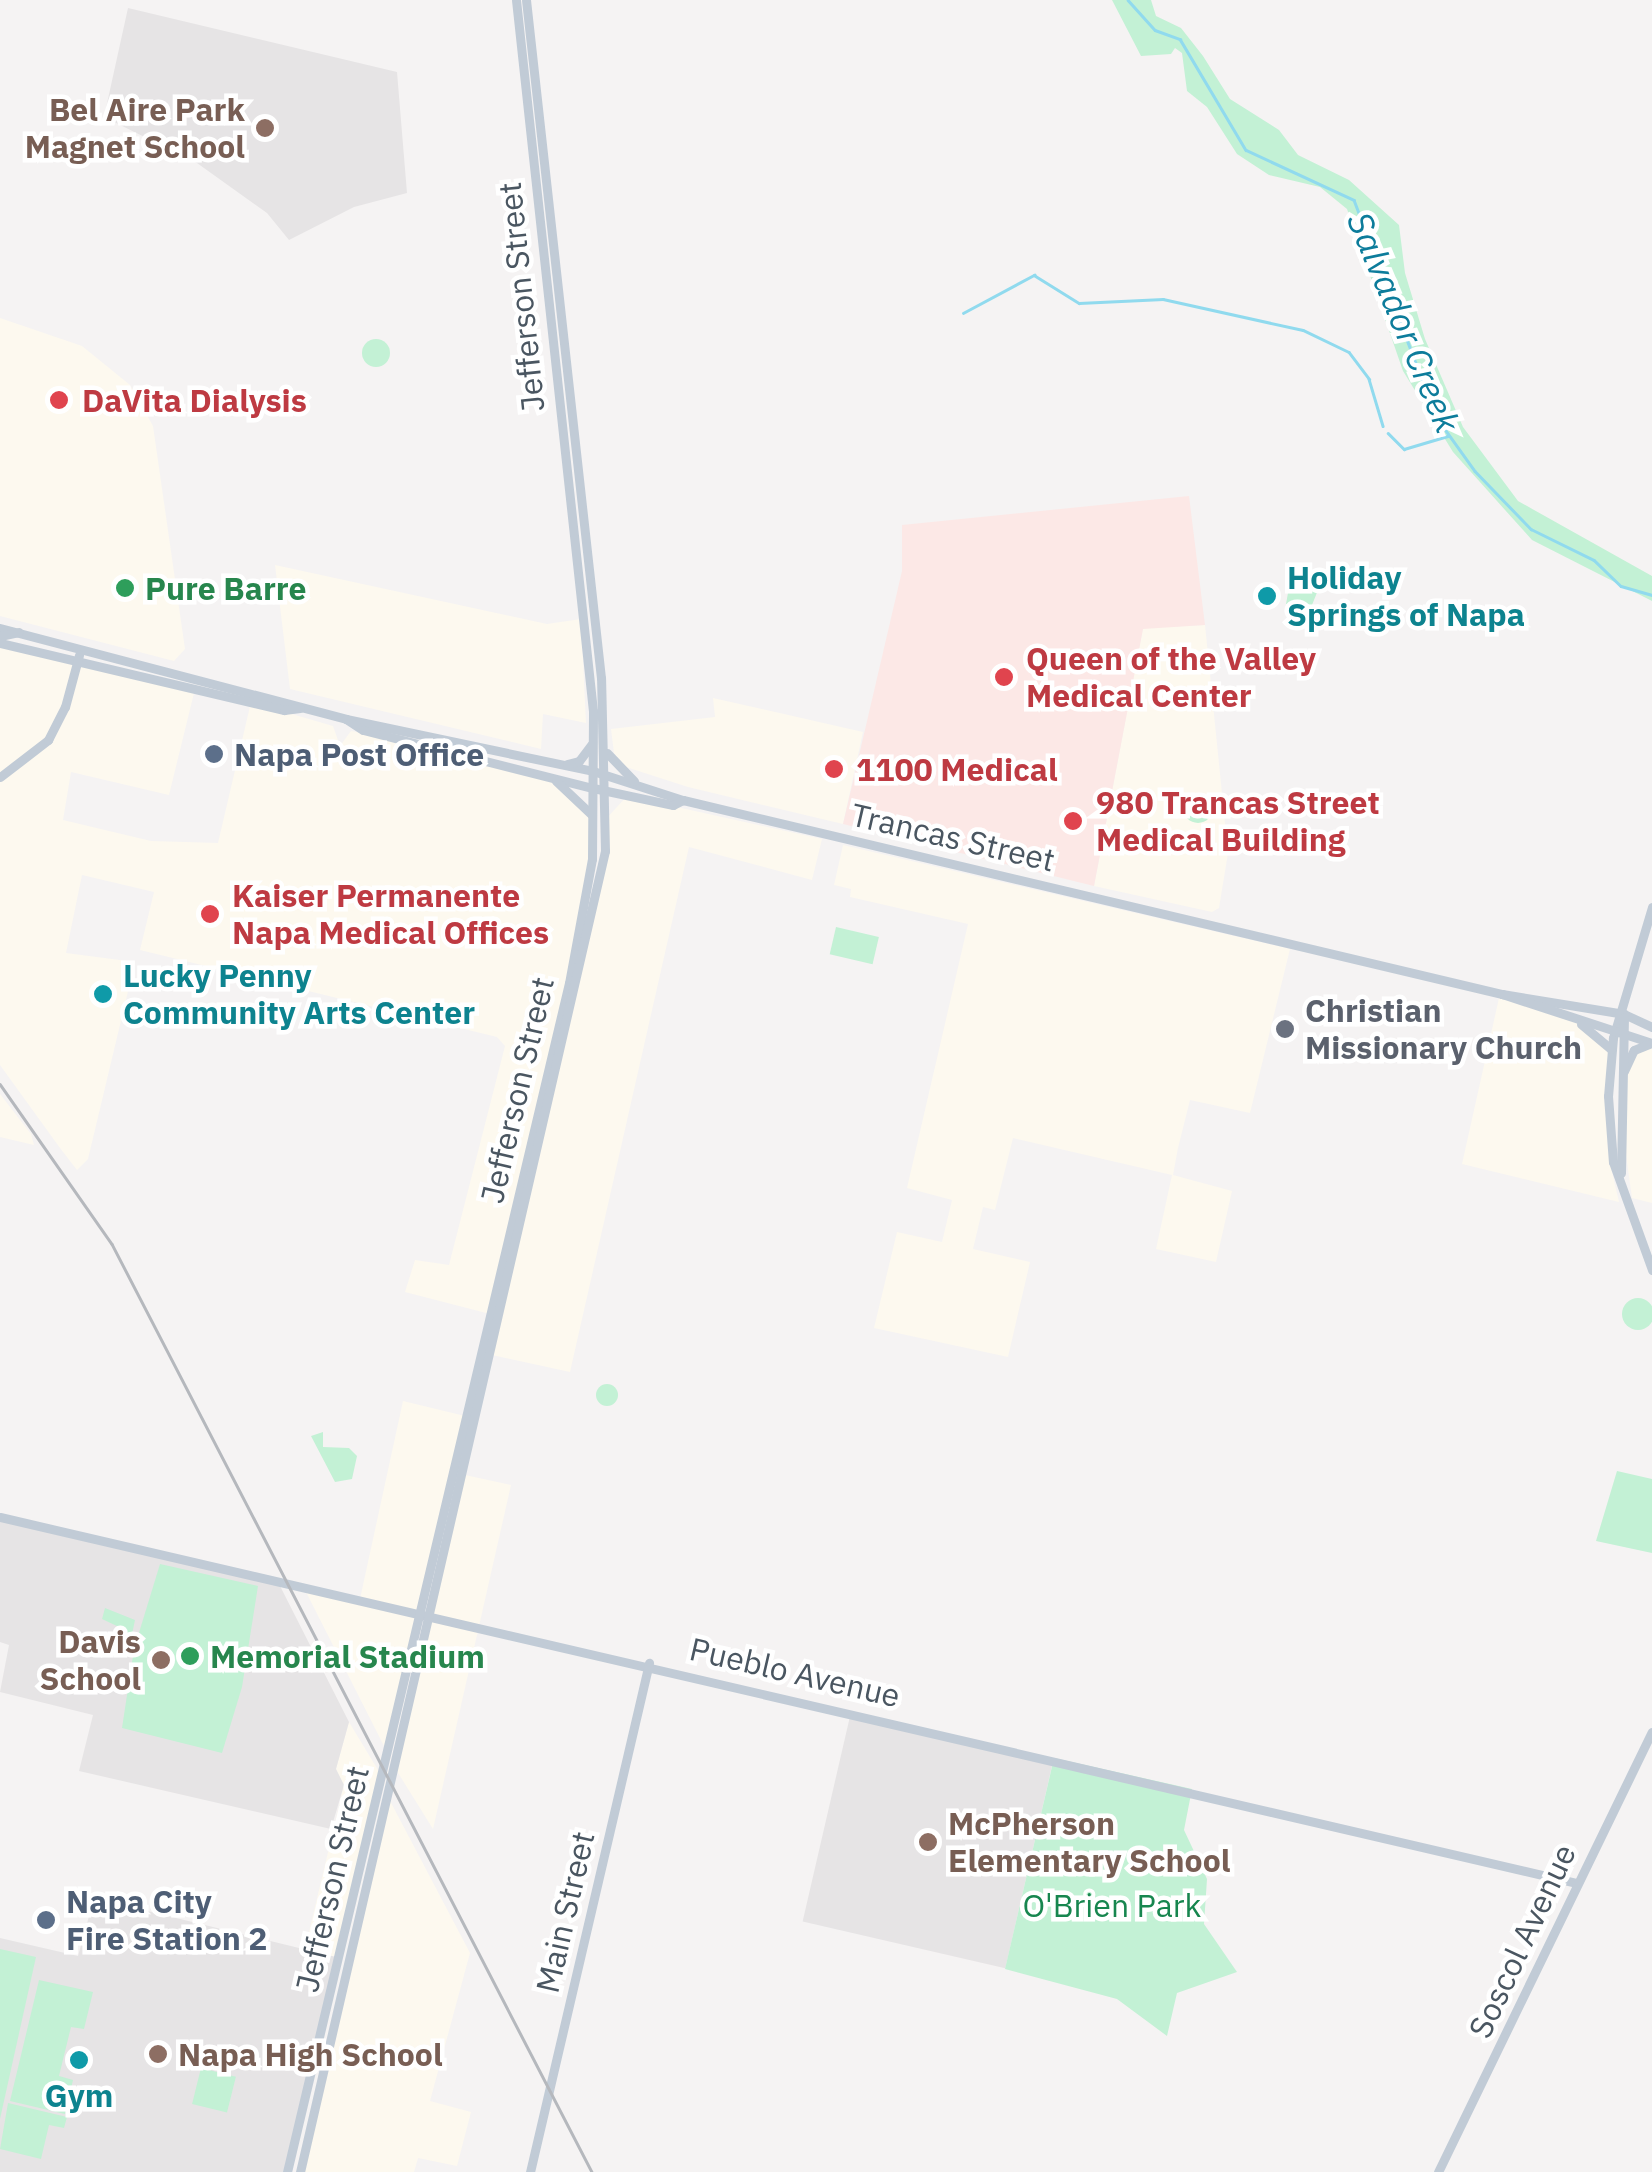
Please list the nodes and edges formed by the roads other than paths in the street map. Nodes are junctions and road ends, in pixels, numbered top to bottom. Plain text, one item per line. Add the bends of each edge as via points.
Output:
1 (516, 0) edge
2 (526, 0) edge
3 (0, 628) edge
4 (19, 632) junction
5 (0, 640) edge
6 (80, 647) junction
7 (77, 660) junction
8 (241, 690) junction
9 (203, 691) junction
10 (303, 708) junction
11 (346, 719) junction
12 (594, 741) junction
13 (457, 747) junction
14 (605, 750) junction
15 (559, 765) junction
16 (593, 771) junction
17 (545, 774) junction
18 (606, 775) junction
19 (0, 777) edge
20 (640, 786) junction
21 (592, 788) junction
22 (606, 791) junction
23 (626, 796) junction
24 (683, 800) junction
25 (592, 816) junction
26 (606, 819) junction
27 (1652, 908) edge
28 (1502, 994) junction
29 (1551, 1012) junction
30 (1624, 1014) junction
31 (1652, 1027) edge
32 (1621, 1032) junction
33 (1652, 1043) edge
34 (1611, 1051) junction
35 (1620, 1083) junction
36 (1608, 1111) junction
37 (1623, 1154) junction
38 (1620, 1173) junction
39 (1652, 1270) edge
40 (0, 1517) edge
41 (419, 1613) junction
42 (432, 1616) junction
43 (649, 1663) junction
44 (1652, 1732) edge
45 (1576, 1883) junction
46 (287, 2172) edge
47 (300, 2172) edge
48 (530, 2172) edge
49 (1438, 2172) edge

1 - 12 main road, Jefferson Street
2 - 14 main road, Jefferson Street
3 - 4 main road, Trancas Street
4 - 5 main road
4 - 6 main road, Trancas Street
5 - 7 main road, Trancas Street
6 - 7 main road
6 - 8 main road, Trancas Street
7 - 9 main road, Trancas Street
7 - 19 main road via 48,740
8 - 9 main road
8 - 10 main road, Trancas Street
9 - 10 main road, Trancas Street via 284,710
10 - 11 main road, Trancas Street
11 - 13 main road, Trancas Street
11 - 13 main road, Trancas Street via 362,730
12 - 15 main road via 579,761
12 - 16 main road, Jefferson Street
13 - 15 main road, Trancas Street
13 - 17 main road, Trancas Street
14 - 18 main road, Jefferson Street
14 - 20 main road
15 - 16 main road, Trancas Street
16 - 18 main road, Trancas Street
16 - 21 main road, Jefferson Street
17 - 21 main road, Trancas Street
17 - 25 main road via 576,793
18 - 20 main road, Trancas Street
18 - 22 main road, Jefferson Street
20 - 24 main road, Trancas Street
21 - 22 main road, Trancas Street
21 - 25 main road, Jefferson Street
22 - 23 main road, Trancas Street
22 - 26 main road, Jefferson Street
23 - 24 main road, Trancas Street via 673,805
23 - 26 main road
24 - 28 main road, Trancas Street
25 - 41 main road, Jefferson Street via 577,945
26 - 42 main road, Jefferson Street via 579,985
27 - 30 main road
28 - 29 main road, Trancas Street
28 - 30 main road, Trancas Street
29 - 32 main road, Trancas Street
29 - 34 main road via 1598,1033
30 - 31 main road, Trancas Street
30 - 32 main road
32 - 33 main road, Trancas Street
32 - 34 main road
32 - 35 main road
33 - 35 main road via 1634,1050
34 - 36 main road
35 - 37 main road
36 - 37 main road
36 - 38 main road
37 - 38 main road
38 - 39 main road
40 - 41 main road, Pueblo Avenue
41 - 42 main road, Pueblo Avenue
41 - 46 main road, Jefferson Street
42 - 43 main road, Pueblo Avenue
42 - 47 main road, Jefferson Street
43 - 45 main road, Pueblo Avenue
43 - 48 main road, Main Street
44 - 45 main road, Soscol Avenue
45 - 49 main road, Soscol Avenue

